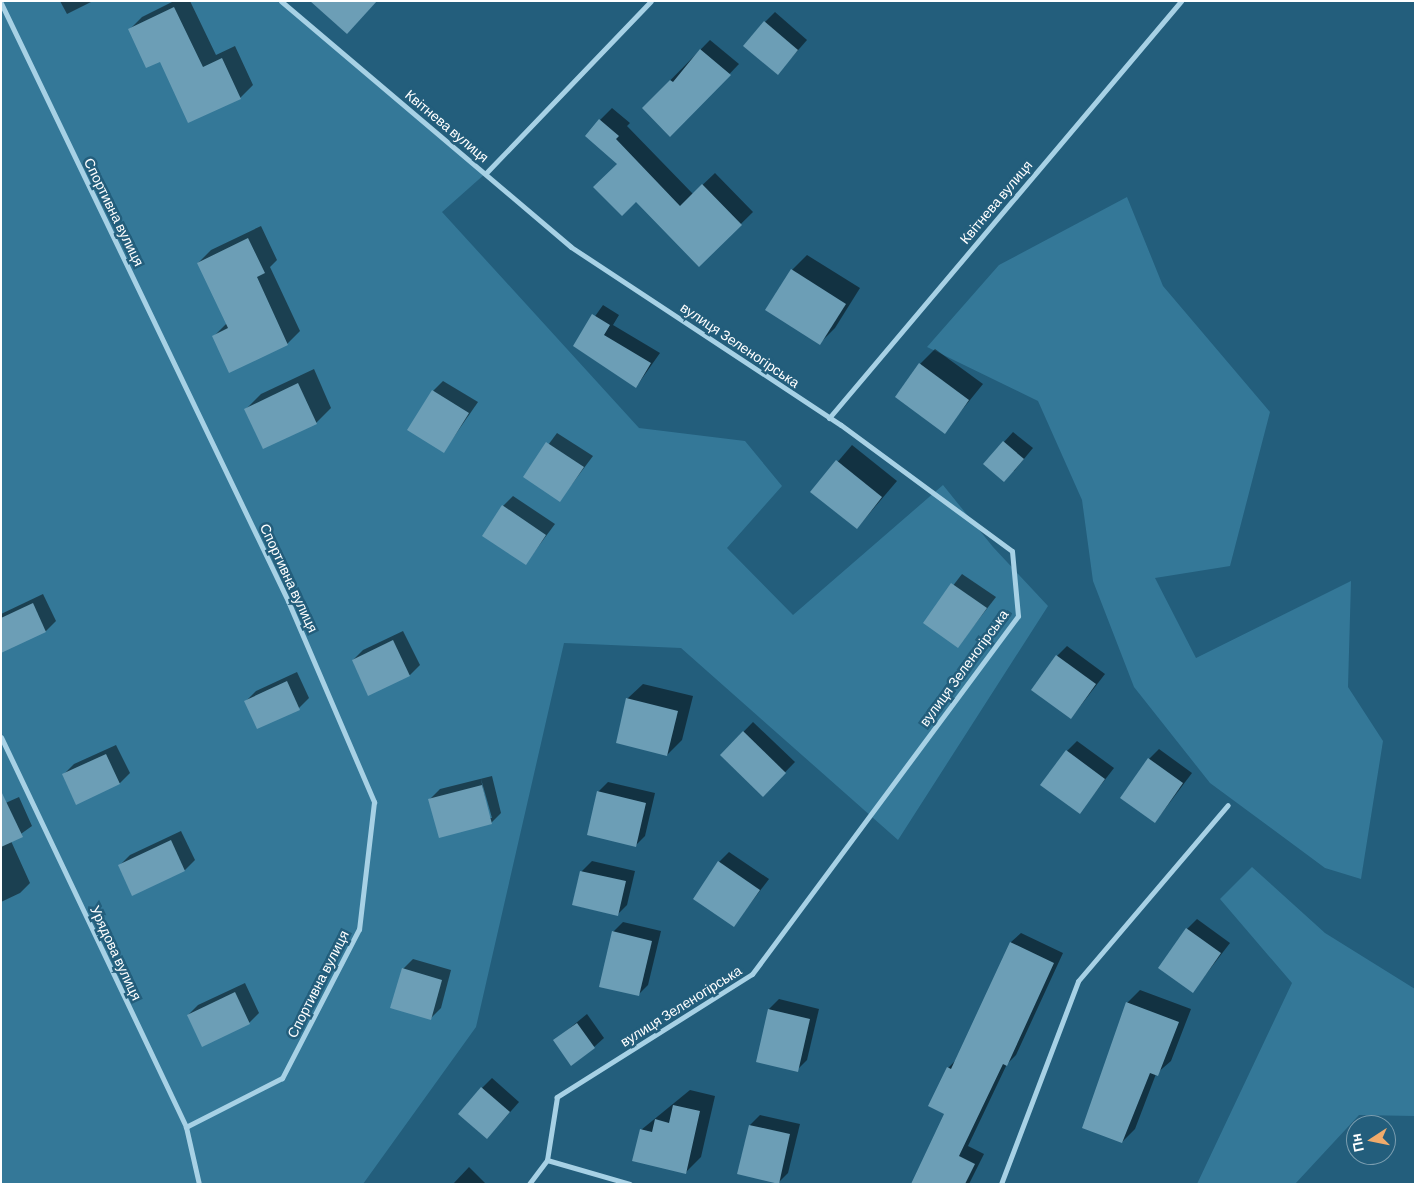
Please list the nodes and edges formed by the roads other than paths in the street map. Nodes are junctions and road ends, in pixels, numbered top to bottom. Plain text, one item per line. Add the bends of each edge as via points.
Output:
1 (280, 1) edge
2 (651, 1) edge
3 (1182, 1) edge
4 (1, 3) edge
5 (486, 173) junction
6 (829, 418) junction
7 (1, 737) edge
8 (1228, 805) dead end
9 (186, 1128) junction
10 (547, 1160) junction
11 (199, 1184) edge
12 (529, 1184) edge
13 (630, 1184) edge
14 (1000, 1184) edge

1 - 5 street, Квітнева вулиця
2 - 5 street, Квітнева вулиця
3 - 6 street, Квітнева вулиця
4 - 9 street, Спортивна вулиця via 288,601 374,802 359,929 282,1078
5 - 6 street, вулиця Зеленогірська via 571,247
6 - 10 street, вулиця Зеленогірська via 1012,551 1018,616 752,974 557,1097
7 - 9 street, Урядова вулиця
8 - 14 street via 1078,981
9 - 11 street, Урядова вулиця
10 - 12 street
10 - 13 street

